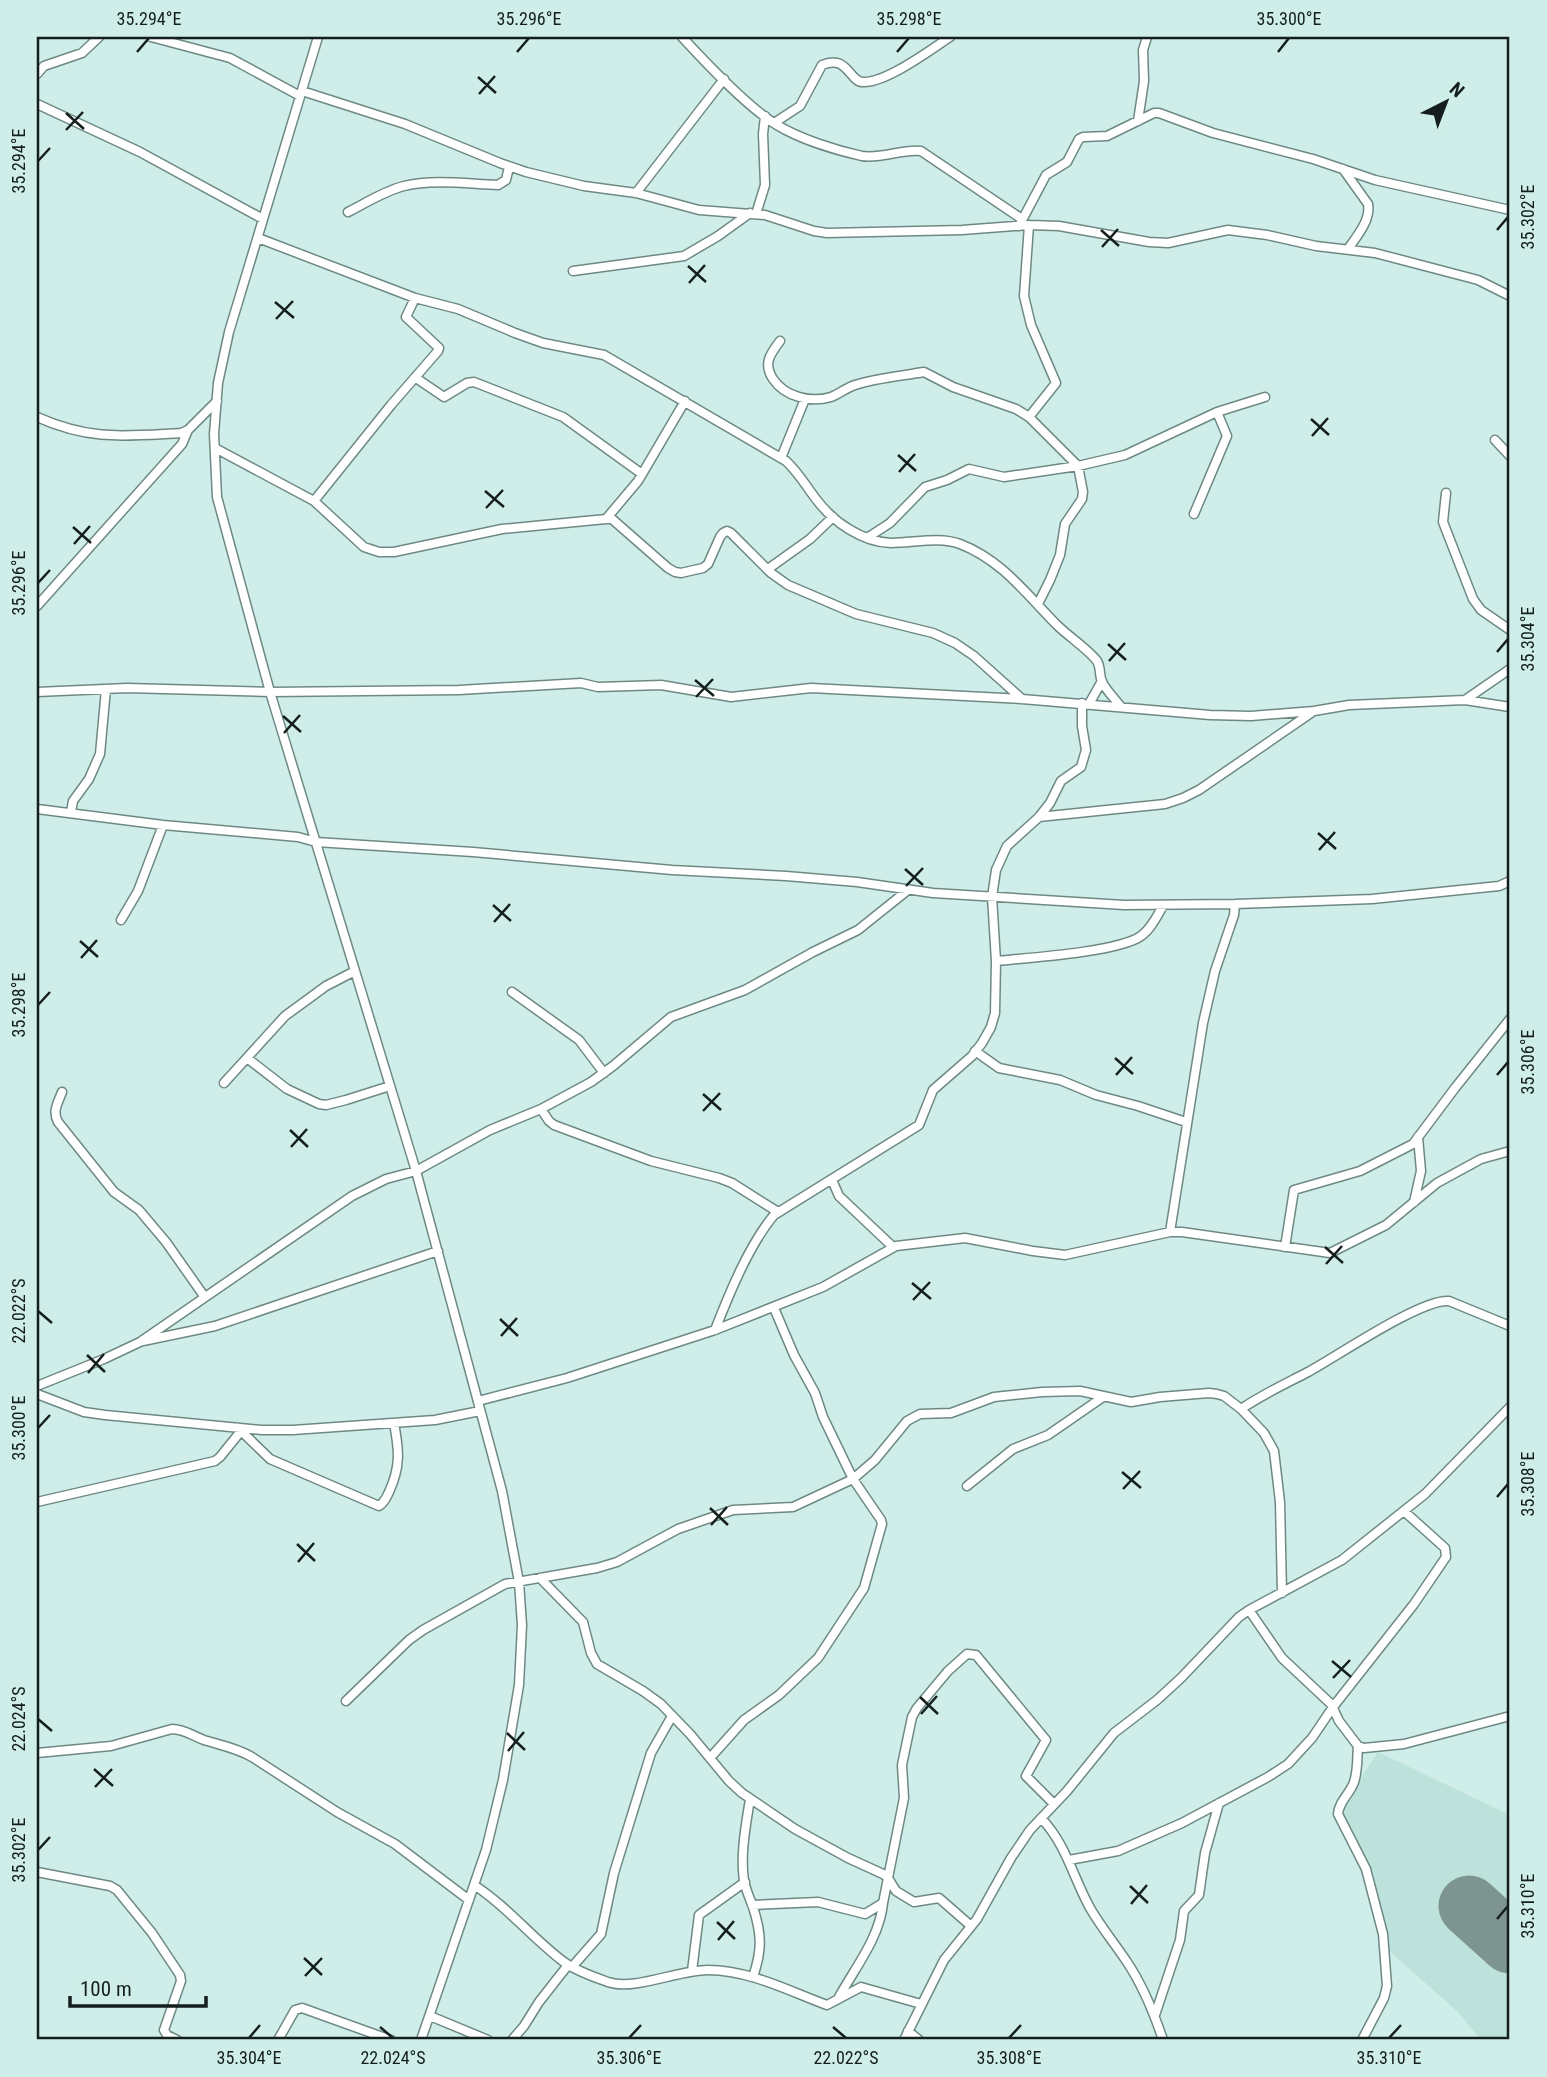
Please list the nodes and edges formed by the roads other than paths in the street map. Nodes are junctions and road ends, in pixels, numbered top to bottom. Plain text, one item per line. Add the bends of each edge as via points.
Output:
1 (99, 37) edge
2 (151, 37) edge
3 (318, 37) edge
4 (682, 37) edge
5 (950, 37) edge
6 (1147, 37) edge
7 (37, 74) edge
8 (724, 79) junction
9 (301, 94) junction
10 (37, 104) edge
11 (765, 116) junction
12 (1138, 121) junction
13 (774, 124) junction
14 (509, 167) junction
15 (1343, 169) junction
16 (636, 193) junction
17 (1510, 210) edge
18 (348, 212) dead end
19 (753, 213) junction
20 (263, 219) junction
21 (1023, 223) junction
22 (258, 237) junction
23 (1348, 249) junction
24 (573, 271) dead end
25 (1510, 296) edge
26 (415, 298) junction
27 (780, 341) dead end
28 (415, 378) junction
29 (1265, 397) dead end
30 (805, 399) junction
31 (217, 401) junction
32 (685, 401) junction
33 (1217, 412) junction
34 (1029, 416) junction
35 (37, 417) edge
36 (188, 429) junction
37 (1495, 440) dead end
38 (215, 448) junction
39 (1510, 456) edge
40 (780, 458) junction
41 (1078, 466) junction
42 (642, 474) junction
43 (1446, 493) dead end
44 (314, 501) junction
45 (1194, 514) dead end
46 (833, 517) junction
47 (606, 519) junction
48 (867, 538) junction
49 (768, 569) junction
50 (1038, 604) junction
51 (37, 606) edge
52 (1510, 630) edge
53 (1510, 669) edge
54 (1102, 681) junction
55 (106, 689) junction
56 (270, 692) junction
57 (38, 693) edge
58 (1022, 699) junction
59 (1465, 700) junction
60 (1086, 704) junction
61 (1510, 706) edge
62 (1121, 707) junction
63 (1314, 711) junction
64 (37, 809) edge
65 (71, 812) junction
66 (1039, 817) junction
67 (163, 825) junction
68 (316, 842) junction
69 (1510, 881) edge
70 (908, 890) junction
71 (992, 897) junction
72 (1235, 904) junction
73 (1163, 906) junction
74 (121, 920) dead end
75 (996, 961) junction
76 (355, 971) junction
77 (512, 992) dead end
78 (1510, 1018) edge
79 (975, 1051) junction
80 (247, 1058) junction
81 (604, 1073) junction
82 (224, 1083) dead end
83 (390, 1086) junction
84 (62, 1092) dead end
85 (541, 1109) junction
86 (1186, 1122) junction
87 (1418, 1137) junction
88 (1510, 1151) edge
89 (416, 1171) junction
90 (832, 1180) junction
91 (1414, 1202) junction
92 (778, 1212) junction
93 (1170, 1232) junction
94 (893, 1247) junction
95 (1285, 1247) junction
96 (438, 1251) junction
97 (205, 1296) junction
98 (774, 1308) junction
99 (1510, 1326) edge
100 (715, 1330) junction
101 (140, 1342) junction
102 (37, 1386) edge
103 (37, 1394) edge
104 (1103, 1397) junction
105 (478, 1401) junction
106 (1510, 1407) edge
107 (1241, 1409) junction
108 (480, 1410) junction
109 (394, 1423) junction
110 (239, 1429) junction
111 (853, 1479) junction
112 (967, 1486) dead end
113 (37, 1502) edge
114 (1405, 1512) junction
115 (540, 1578) junction
116 (519, 1582) junction
117 (1282, 1593) junction
118 (1249, 1610) junction
119 (346, 1701) dead end
120 (1334, 1707) junction
121 (672, 1716) junction
122 (1510, 1716) edge
123 (1359, 1746) junction
124 (37, 1754) edge
125 (710, 1758) junction
126 (750, 1799) junction
127 (1219, 1803) junction
128 (1054, 1804) junction
129 (1041, 1818) junction
130 (1069, 1860) junction
131 (37, 1872) edge
132 (888, 1878) junction
133 (744, 1882) junction
134 (474, 1885) junction
135 (469, 1900) junction
136 (883, 1903) junction
137 (752, 1905) junction
138 (865, 1914) junction
139 (971, 1926) junction
140 (875, 1934) junction
141 (570, 1966) junction
142 (692, 1971) junction
143 (753, 1977) junction
144 (837, 2000) junction
145 (921, 2004) junction
146 (1155, 2015) junction
147 (430, 2016) junction
148 (908, 2031) junction
149 (177, 2040) edge
150 (278, 2040) edge
151 (391, 2040) edge
152 (421, 2040) edge
153 (488, 2040) edge
154 (512, 2040) edge
155 (904, 2040) edge
156 (919, 2040) edge
157 (1163, 2040) edge
158 (1363, 2040) edge

1 - 7 street via 82,52 44,66
2 - 9 street via 230,58
3 - 9 street
4 - 8 street
5 - 13 street via 898,71 869,81 857,80 836,63 822,65 800,106
6 - 12 street
8 - 11 street
8 - 16 street
9 - 14 street via 405,124
9 - 20 street
10 - 20 street via 140,152
11 - 13 street
11 - 19 street via 765,185
12 - 15 street via 1159,113
12 - 21 street via 1107,136 1079,139 1068,162 1046,175
13 - 21 street via 863,156 921,151
14 - 16 street via 584,186
14 - 18 street via 506,180 498,185 404,186
15 - 17 street
15 - 23 street via 1369,209
16 - 19 street via 699,210
19 - 21 street via 827,233 962,230
19 - 24 street via 677,259
20 - 22 street
21 - 23 street via 1168,243 1228,230
21 - 34 street via 1024,296 1056,383
22 - 26 street
22 - 31 street via 229,332
23 - 25 street via 1448,271
26 - 28 street via 407,317 439,349
26 - 32 street via 458,309 543,343 604,355
27 - 30 street via 769,355 767,368 786,393
28 - 42 street via 444,397 474,382 563,417
28 - 44 street
29 - 33 street
30 - 34 street via 829,398 856,385 924,372
30 - 40 street
31 - 36 street
31 - 38 street
32 - 40 street
32 - 42 street
33 - 41 street via 1125,455
33 - 45 street via 1227,436
34 - 41 street
35 - 36 street via 102,436
36 - 51 street via 181,444
37 - 39 street
38 - 44 street
38 - 56 street via 217,497
40 - 46 street
41 - 48 street via 1004,477 969,470 925,487 890,523
41 - 50 street via 1082,499 1065,524 1060,555
42 - 47 street
43 - 52 street via 1443,522 1473,599
44 - 47 street via 364,547 379,552 502,528
46 - 48 street
46 - 49 street
47 - 49 street via 612,519 675,572 708,564 727,531
48 - 50 street via 960,544 1012,576
49 - 58 street via 788,585 844,610 955,643
50 - 54 street via 1098,662
53 - 59 street
54 - 60 street
54 - 62 street
55 - 56 street
55 - 57 street
55 - 65 street via 100,754
56 - 58 street via 581,683 598,687 661,685 731,697 811,688
56 - 68 street
58 - 60 street
59 - 61 street
59 - 63 street
60 - 62 street
60 - 66 street via 1084,759 1056,788
62 - 63 street via 1251,716
63 - 66 street via 1183,798 1165,804
64 - 65 street
65 - 67 street
66 - 71 street via 1007,846 996,870
67 - 68 street
67 - 74 street via 138,891
68 - 70 street via 786,876
68 - 76 street
69 - 72 street via 1499,886 1372,899
70 - 71 street
70 - 81 street via 858,930 745,990 671,1017
71 - 73 street
71 - 75 street
72 - 73 street
72 - 86 street via 1203,1023
73 - 75 street via 1150,927 1128,943
75 - 79 street via 995,1013
76 - 80 street via 296,1007
76 - 83 street
77 - 81 street via 579,1040
78 - 87 street
79 - 86 street via 999,1068 1060,1080
79 - 90 street via 933,1090 919,1125
80 - 82 street
80 - 83 street via 287,1089 319,1104
81 - 85 street
83 - 89 street
84 - 97 street via 55,1109 58,1122 117,1195 139,1210
85 - 89 street via 489,1130
85 - 92 street via 554,1125 651,1161 732,1183
86 - 93 street
87 - 91 street via 1421,1171
87 - 95 street via 1408,1148 1372,1166 1294,1190
88 - 91 street via 1481,1159 1437,1183
89 - 96 street
89 - 97 street via 352,1196
90 - 92 street
90 - 94 street via 839,1196
91 - 95 street via 1386,1225 1330,1253
92 - 100 street via 758,1238
93 - 94 street via 1065,1255 965,1238
93 - 95 street
94 - 98 street via 823,1287
96 - 101 street via 215,1326
96 - 105 street
97 - 101 street
98 - 100 street
98 - 111 street
99 - 107 street via 1449,1301 1438,1301
100 - 105 street via 567,1378
101 - 102 street
103 - 110 street via 84,1412
104 - 107 street via 1132,1402 1209,1392 1224,1396
104 - 111 street via 1080,1391 1042,1392 994,1397 951,1413 920,1414 907,1421
104 - 112 street via 1048,1435 1013,1450
105 - 108 street
106 - 114 street
107 - 117 street via 1274,1451
108 - 109 street
108 - 116 street via 502,1491
109 - 110 street
109 - 110 street via 397,1475 379,1506 276,1463
110 - 113 street via 215,1461
111 - 115 street via 793,1507 733,1510 678,1529 617,1562
111 - 125 street via 882,1524 864,1588 818,1658 744,1720
114 - 117 street via 1342,1560
114 - 120 street via 1445,1548 1446,1557
115 - 116 street
115 - 121 street via 583,1622 597,1664 643,1691
116 - 119 street via 505,1584 423,1630
116 - 134 street via 519,1685 503,1780
117 - 118 street
118 - 120 street via 1282,1658
118 - 128 street via 1157,1700 1114,1733
120 - 123 street
120 - 127 street via 1288,1764
121 - 125 street
121 - 141 street via 651,1753 614,1873 601,1934
122 - 123 street via 1404,1744
123 - 158 street via 1355,1778 1338,1814 1366,1869 1383,1934 1387,1986
124 - 135 street via 111,1745 181,1729 242,1751 396,1844
125 - 126 street
126 - 132 street via 795,1829
126 - 133 street
127 - 130 street via 1118,1851
127 - 146 street via 1199,1895 1184,1911 1180,1940
128 - 129 street
128 - 132 street via 1026,1776 1045,1740 976,1655 967,1654 912,1717 901,1765 904,1798
129 - 130 street
129 - 139 street
130 - 146 street via 1090,1907 1128,1963
131 - 149 street via 110,1886 144,1922 180,1975 164,2030
132 - 136 street
132 - 139 street via 896,1891 914,1902 939,1898
133 - 137 street
133 - 142 street via 699,1915
134 - 135 street
134 - 141 street
135 - 147 street
136 - 138 street
136 - 140 street
137 - 138 street via 818,1902
137 - 143 street via 761,1939
138 - 140 street
139 - 145 street via 944,1960
140 - 144 street
141 - 142 street via 620,1985
141 - 154 street
142 - 143 street via 738,1972
143 - 144 street via 827,2004
144 - 145 street via 861,1987
145 - 148 street
146 - 157 street
147 - 152 street
147 - 153 street
148 - 155 street
148 - 156 street
150 - 151 street via 295,2010 302,2007

